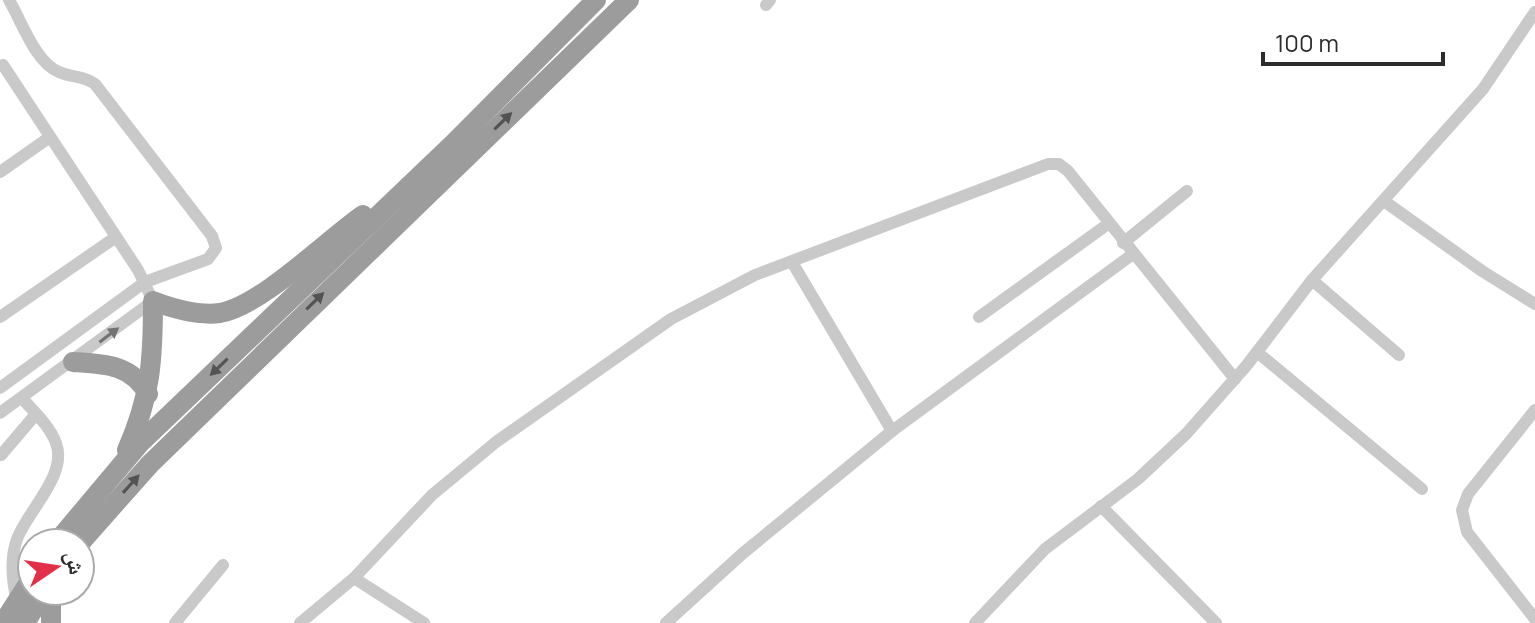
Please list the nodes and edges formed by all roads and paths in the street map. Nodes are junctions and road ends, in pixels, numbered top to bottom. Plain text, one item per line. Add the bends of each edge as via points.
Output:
1 (9, 0) edge
2 (596, 0) edge
3 (629, 0) edge
4 (1535, 12) edge
5 (3, 65) dead end
6 (50, 137) junction
7 (0, 172) edge
8 (419, 176) junction
9 (1187, 191) dead end
10 (1384, 201) junction
11 (1108, 224) junction
12 (116, 237) junction
13 (1123, 243) junction
14 (1133, 254) junction
15 (792, 262) junction
16 (1312, 280) junction
17 (149, 292) junction
18 (1535, 304) edge
19 (0, 317) edge
20 (979, 317) dead end
21 (1257, 352) junction
22 (1399, 355) dead end
23 (73, 362) junction
24 (1235, 379) junction
25 (0, 388) edge
26 (148, 394) junction
27 (22, 398) junction
28 (0, 413) edge
29 (1534, 413) edge
30 (36, 414) junction
31 (892, 431) junction
32 (1, 455) edge
33 (119, 466) junction
34 (1422, 489) dead end
35 (1101, 506) junction
36 (24, 527) edge
37 (69, 527) edge
38 (94, 527) edge
39 (16, 547) edge
40 (223, 565) dead end
41 (354, 578) junction
42 (16, 596) edge
43 (16, 603) edge
44 (1535, 619) edge
45 (3, 623) edge
46 (175, 623) edge
47 (300, 623) edge
48 (424, 623) edge
49 (666, 623) edge
50 (975, 623) edge
51 (1216, 623) edge

1 - 17 street via 47,64 95,84 215,240 215,253 208,259
2 - 8 highway
38 -> 3 highway via 160,453
4 - 10 street via 1483,89
5 - 6 street
6 - 7 street
6 - 12 street
8 - 17 highway via 236,308 204,313
8 -> 33 highway
9 - 13 street
10 - 16 street
10 - 18 street
11 - 13 street
11 - 15 street via 1068,171 1048,164
11 - 20 street
12 - 17 street
12 - 19 street
13 - 14 street
14 - 24 street
14 - 31 street
15 - 31 street
15 - 41 street via 700,301 496,442 432,495
16 - 21 street
16 - 22 street
23 -> 17 street
17 - 25 street
17 - 26 highway
21 - 24 street
21 - 34 street
23 - 26 highway via 121,368 141,381
23 - 27 street
24 - 35 street via 1186,434
26 - 33 highway
27 - 28 street
27 - 30 street
29 - 44 street via 1468,494 1462,518 1467,532
30 - 32 street
30 - 36 street via 55,439 58,462
31 - 49 street
33 - 37 highway
35 - 50 street via 1045,549
35 - 51 street
39 - 42 street
40 - 46 street
41 - 47 street
41 - 48 street
43 - 45 highway

